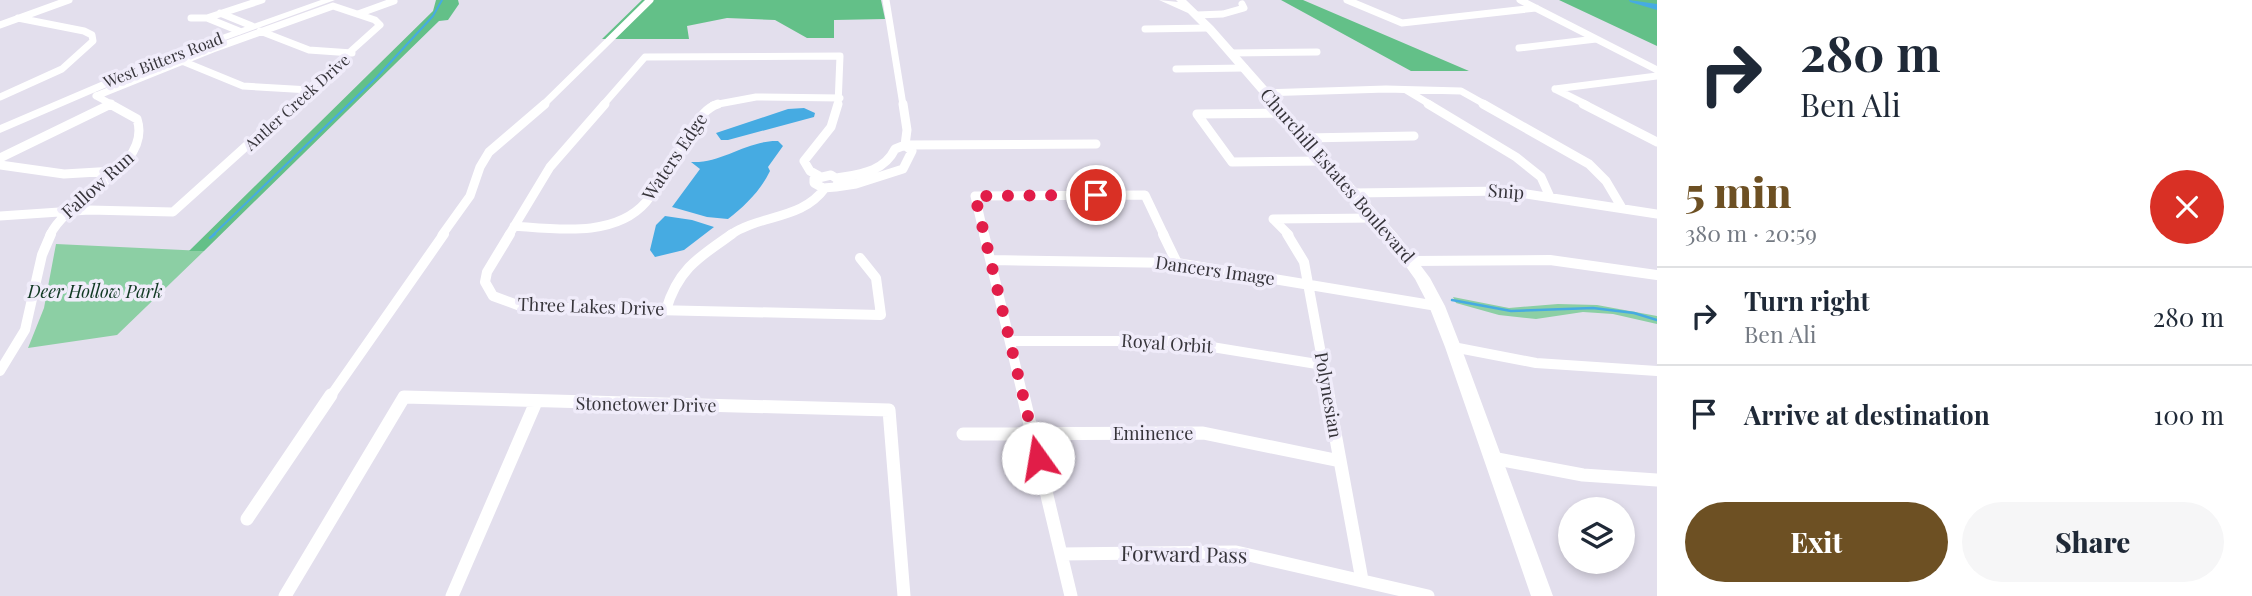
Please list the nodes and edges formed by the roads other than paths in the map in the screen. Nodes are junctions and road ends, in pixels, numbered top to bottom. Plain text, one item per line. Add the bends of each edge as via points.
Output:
1 (69, 0) edge
2 (262, 0) edge
3 (317, 0) edge
4 (650, 0) edge
5 (886, 0) edge
6 (1164, 0) edge
7 (1347, 0) edge
8 (1520, 0) edge
9 (394, 1) edge
10 (241, 3) edge
11 (332, 3) edge
12 (1242, 4) dead end
13 (1536, 8) junction
14 (1189, 9) edge
15 (220, 13) junction
16 (358, 14) junction
17 (18, 18) junction
18 (191, 18) dead end
19 (207, 18) junction
20 (0, 25) edge
21 (244, 26) junction
22 (1209, 28) junction
23 (1145, 29) dead end
24 (1596, 39) junction
25 (1519, 48) dead end
26 (1317, 52) dead end
27 (352, 53) junction
28 (1231, 53) junction
29 (182, 61) junction
30 (1245, 68) junction
31 (1176, 69) dead end
32 (1657, 70) edge
33 (1657, 76) edge
34 (1404, 89) junction
35 (310, 90) junction
36 (1266, 93) junction
37 (0, 97) edge
38 (839, 98) junction
39 (111, 104) junction
40 (1283, 113) junction
41 (0, 122) edge
42 (0, 129) edge
43 (1414, 136) dead end
44 (1305, 138) junction
45 (1657, 142) edge
46 (1096, 144) dead end
47 (905, 145) junction
48 (0, 159) edge
49 (891, 159) junction
50 (1326, 161) junction
51 (908, 162) junction
52 (0, 165) edge
53 (115, 171) junction
54 (872, 175) junction
55 (818, 176) junction
56 (833, 184) junction
57 (1353, 193) junction
58 (1550, 197) junction
59 (0, 208) edge
60 (1622, 208) junction
61 (67, 211) junction
62 (1657, 214) edge
63 (22, 215) junction
64 (0, 216) edge
65 (1376, 218) junction
66 (514, 226) junction
67 (860, 258) dead end
68 (990, 260) junction
69 (1411, 261) junction
70 (1177, 263) junction
71 (1657, 275) edge
72 (1309, 284) junction
73 (1437, 306) junction
74 (666, 310) junction
75 (1010, 341) junction
76 (1453, 347) junction
77 (1323, 365) junction
78 (1657, 370) edge
79 (0, 371) edge
80 (536, 402) junction
81 (963, 434) dead end
82 (1032, 434) junction
83 (1492, 458) junction
84 (1340, 461) junction
85 (1657, 480) edge
86 (247, 519) dead end
87 (1061, 554) junction
88 (1362, 580) junction
89 (285, 596) edge
90 (452, 596) edge
91 (904, 596) edge
92 (1071, 596) edge
93 (1428, 596) edge
94 (1542, 596) edge

1 - 17 street
2 - 10 street
3 - 21 street, West Bitters Road
4 - 86 street via 563,88 489,152 470,196
5 - 47 street via 907,130
6 - 14 street, Churchill Estates Boulevard
7 - 13 street via 1402,23
8 - 13 street
9 - 16 street
10 - 15 street
11 - 16 street
11 - 21 street, West Bitters Road
12 - 14 street via 1244,8 1232,12
13 - 24 street
14 - 22 street, Churchill Estates Boulevard
15 - 19 street
15 - 21 street
16 - 27 street, Antler Creek Drive via 380,25
17 - 20 street
17 - 37 street via 85,31 93,41 62,69
18 - 19 street
19 - 21 street
21 - 27 street via 309,50
21 - 29 street
21 - 41 street, West Bitters Road via 104,77
21 - 42 street, West Bitters Road
22 - 23 street
22 - 28 street, Churchill Estates Boulevard
24 - 25 street
24 - 32 street
26 - 28 street
27 - 35 street, Antler Creek Drive
28 - 30 street, Churchill Estates Boulevard
29 - 35 street via 243,86
29 - 39 street, Fallow Run via 96,96
30 - 31 street
30 - 36 street, Churchill Estates Boulevard
33 - 45 street via 1555,89
34 - 36 street
34 - 58 street via 1516,157 1541,177
34 - 60 street via 1461,91 1589,164
35 - 61 street, Antler Creek Drive via 173,212
36 - 40 street, Churchill Estates Boulevard
38 - 55 street via 830,130 804,161
38 - 66 street, Waters Edge via 723,101 707,109 637,211 590,228
38 - 66 street, Three Lakes Drive via 840,56 645,57 558,157
39 - 48 street
39 - 53 street, Fallow Run via 141,125 138,147
40 - 44 street, Churchill Estates Boulevard
40 - 50 street via 1197,114 1232,162
43 - 44 street
44 - 50 street, Churchill Estates Boulevard
46 - 47 street
47 - 49 street via 895,149
47 - 51 street via 912,151
49 - 51 street
49 - 54 street
50 - 57 street, Churchill Estates Boulevard
51 - 54 street via 903,169
52 - 53 street via 64,173
53 - 61 street, Fallow Run
54 - 56 street
55 - 56 street via 827,175
55 - 56 street via 814,183
56 - 74 street via 806,207 736,232 676,281
57 - 58 street, Snip via 1507,191
57 - 65 street, Churchill Estates Boulevard
58 - 60 street, Snip
59 - 63 street
60 - 62 street, Snip
61 - 63 street
61 - 79 street, Fallow Run via 46,242 27,325
63 - 64 street
65 - 69 street, Churchill Estates Boulevard
65 - 72 street, Polynesian via 1273,219 1297,247
66 - 74 street, Three Lakes Drive via 485,282 488,292 503,302 523,307
67 - 74 street, Three Lakes Drive via 876,278 881,315
68 - 70 street, Dancers Image
68 - 70 street via 975,196 1145,195
68 - 75 street
69 - 71 street via 1550,260
69 - 73 street, Churchill Estates Boulevard
70 - 72 street, Dancers Image
72 - 73 street, Dancers Image
72 - 77 street, Polynesian
73 - 76 street, Churchill Estates Boulevard
75 - 77 street, Royal Orbit via 1175,341
75 - 82 street
76 - 78 street via 1536,363
76 - 83 street, Churchill Estates Boulevard
77 - 84 street, Polynesian
80 - 89 street, Stonetower Drive via 404,397
80 - 90 street
80 - 91 street, Stonetower Drive via 889,410
81 - 82 street, Eminence
82 - 84 street, Eminence via 1203,433
82 - 87 street
83 - 85 street via 1583,475
83 - 94 street, Churchill Estates Boulevard
84 - 88 street, Polynesian
87 - 88 street, Forward Pass via 1236,552
87 - 92 street
88 - 93 street, Forward Pass

